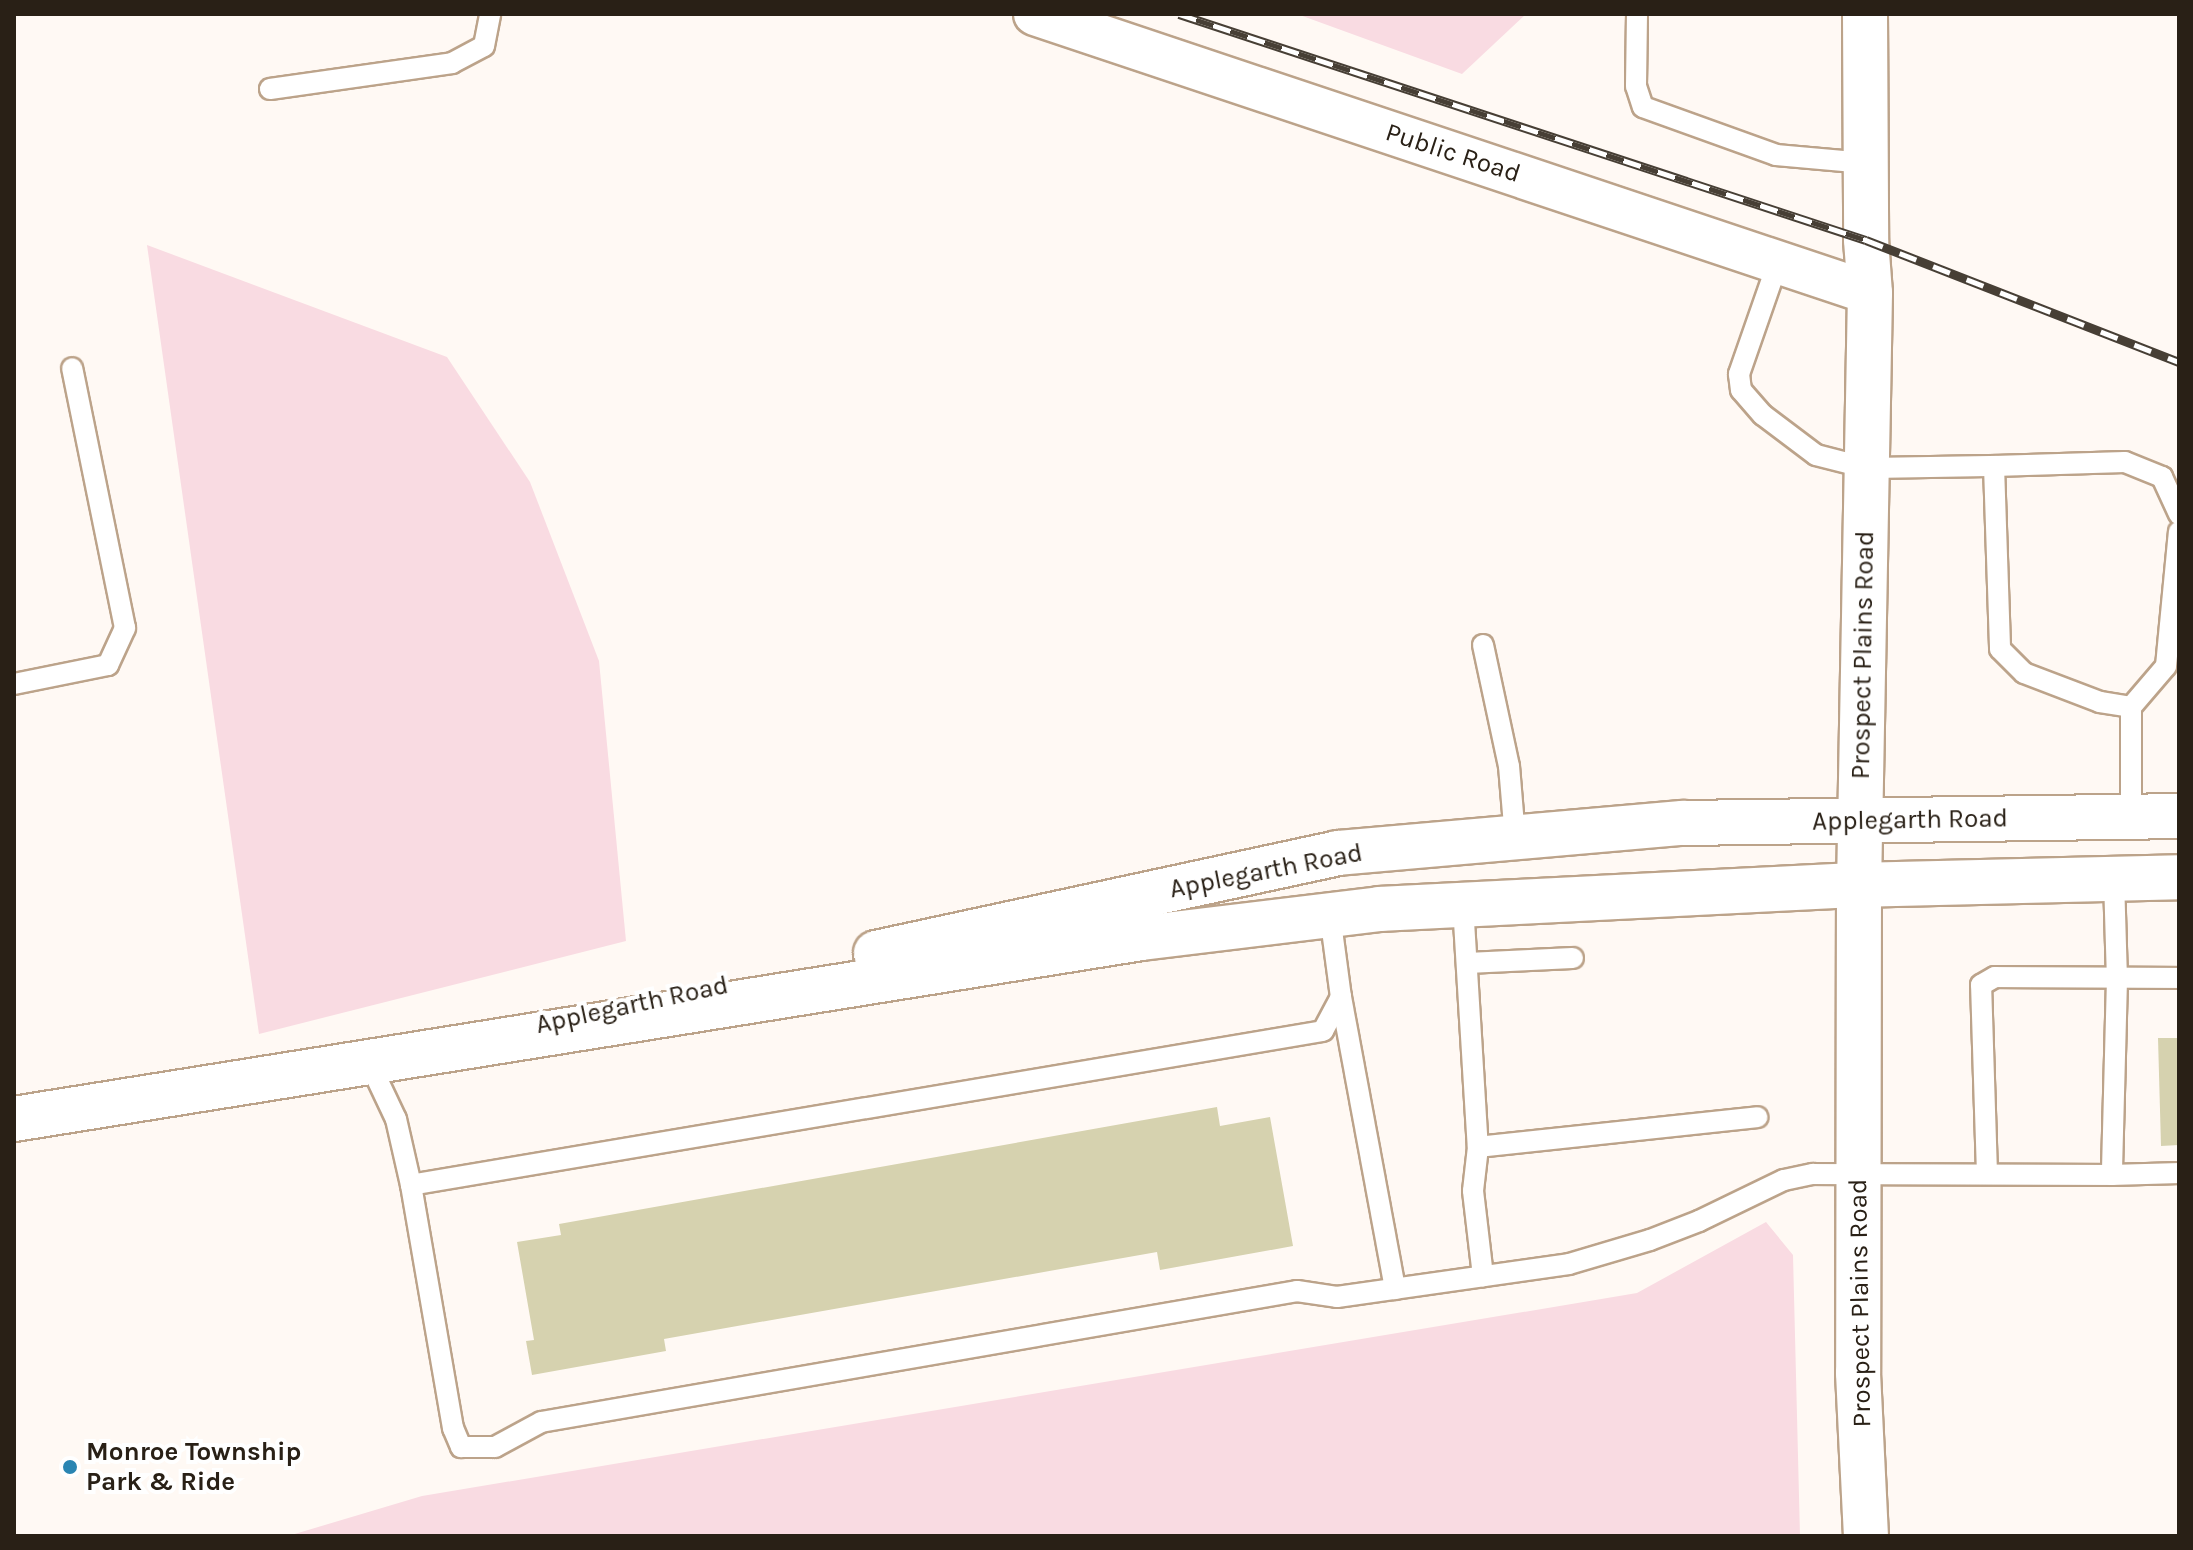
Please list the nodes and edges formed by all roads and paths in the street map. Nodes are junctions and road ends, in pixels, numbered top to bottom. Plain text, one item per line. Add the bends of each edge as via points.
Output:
1 (490, 14) edge
2 (1035, 14) edge
3 (1637, 14) edge
4 (1865, 14) edge
5 (270, 89) dead end
6 (1866, 163) junction
7 (1778, 262) junction
8 (1870, 293) junction
9 (72, 368) dead end
10 (1994, 466) junction
11 (1867, 468) junction
12 (2179, 514) edge
13 (2179, 532) edge
14 (1483, 645) dead end
15 (14, 684) edge
16 (2131, 707) junction
17 (2179, 816) edge
18 (2131, 817) junction
19 (1860, 821) junction
20 (1515, 838) junction
21 (2179, 877) edge
22 (2114, 879) junction
23 (1859, 885) junction
24 (1463, 905) junction
25 (1330, 915) junction
26 (1573, 958) dead end
27 (1467, 963) junction
28 (2179, 978) edge
29 (2117, 979) junction
30 (1341, 997) junction
31 (369, 1062) junction
32 (1757, 1117) dead end
33 (14, 1118) edge
34 (1478, 1147) junction
35 (1858, 1172) junction
36 (2179, 1173) edge
37 (1987, 1174) junction
38 (2112, 1175) junction
39 (411, 1185) junction
40 (1483, 1276) junction
41 (1395, 1289) junction
42 (1866, 1536) edge

1 - 5 lane via 484,46 452,63
2 - 7 street, Public Road
3 - 6 lane via 1636,86 1643,107 1776,155
4 - 6 main road, Prospect Plains Road
6 - 8 main road, Prospect Plains Road
7 - 8 street, Public Road
7 - 11 lane via 1739,374 1741,390 1763,415 1816,455
8 - 11 main road, Prospect Plains Road
9 - 15 lane via 125,628 108,665
10 - 11 lane
10 - 12 lane via 2125,462 2162,477
10 - 16 lane via 2000,649 2024,673 2100,702
11 - 19 main road, Prospect Plains Road
13 - 16 lane via 2166,666
14 - 20 lane via 1509,766
16 - 18 lane
17 - 18 main road, Applegarth Road
18 - 19 main road, Applegarth Road
19 - 20 main road, Applegarth Road via 1683,823
19 - 23 main road, Prospect Plains Road
20 - 31 main road, Applegarth Road via 1338,853
21 - 22 main road, Applegarth Road
22 - 23 main road, Applegarth Road
22 - 29 lane
23 - 24 main road, Applegarth Road
23 - 35 main road, Prospect Plains Road
24 - 25 main road, Applegarth Road
24 - 27 lane
25 - 30 lane
25 - 31 main road, Applegarth Road via 1141,938
26 - 27 lane
27 - 34 lane
28 - 29 lane
29 - 37 lane via 1995,977 1981,985
29 - 38 lane
30 - 39 lane via 1323,1031
30 - 41 lane
31 - 33 main road, Applegarth Road
31 - 39 lane via 396,1119
32 - 34 lane
34 - 40 lane via 1473,1191
35 - 37 lane
35 - 40 lane via 1784,1180 1699,1221 1601,1257
35 - 42 main road, Prospect Plains Road via 1858,1373
36 - 38 lane
37 - 38 lane
39 - 41 lane via 453,1428 461,1447 476,1450 495,1447 541,1422 1297,1291 1337,1297
40 - 41 lane

